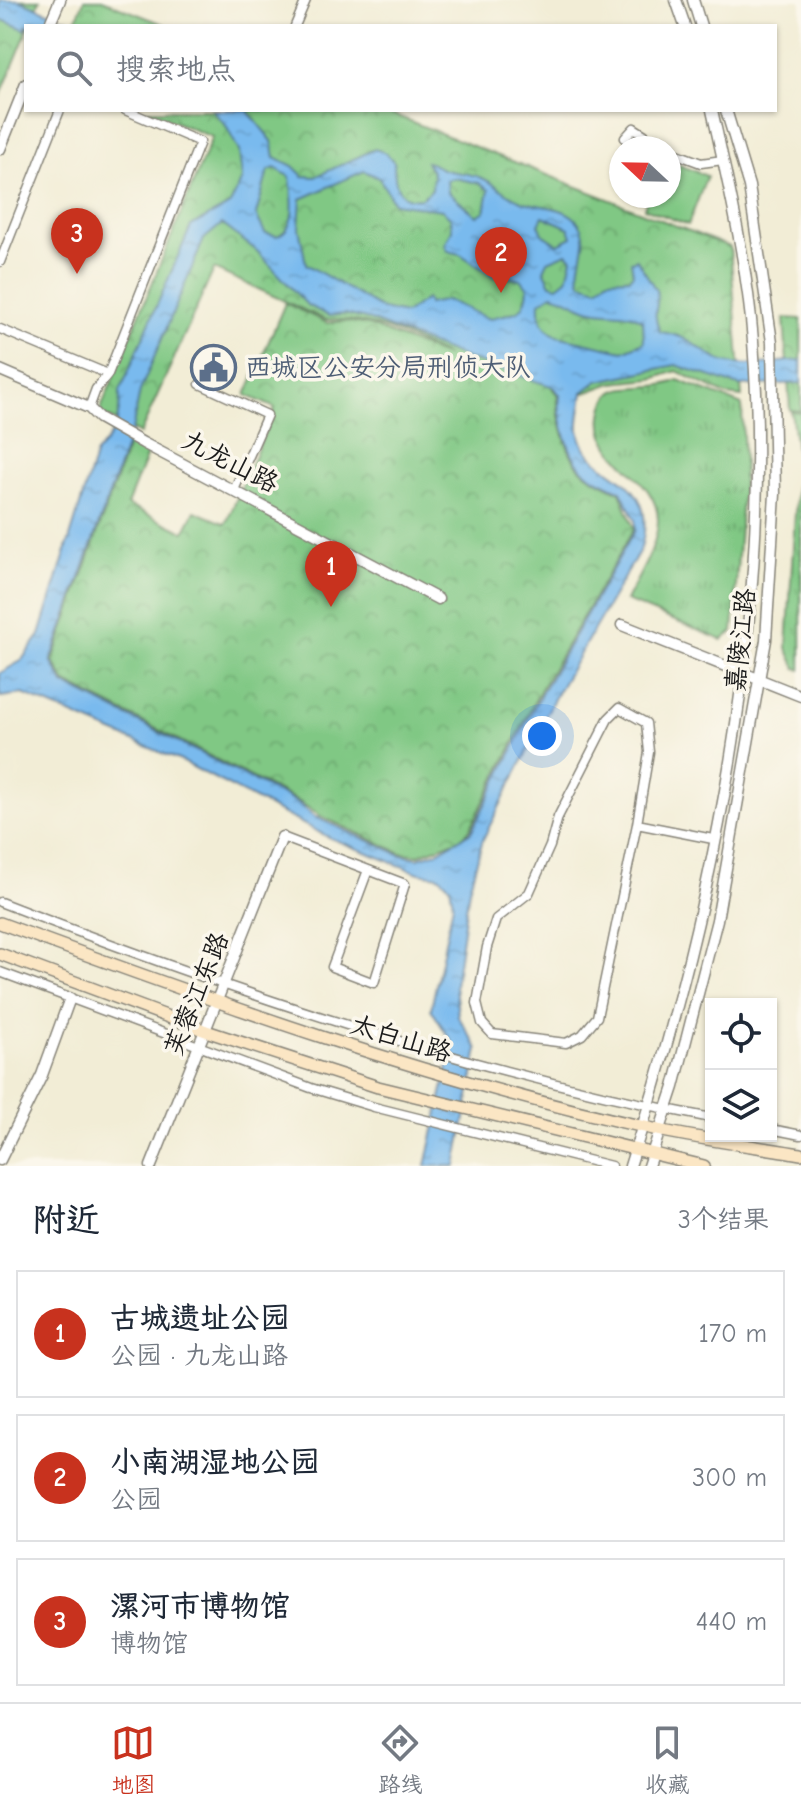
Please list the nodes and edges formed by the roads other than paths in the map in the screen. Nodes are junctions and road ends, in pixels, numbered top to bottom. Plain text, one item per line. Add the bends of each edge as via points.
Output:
1 (306, 0) edge
2 (676, 0) edge
3 (693, 0) edge
4 (58, 5) edge
5 (50, 24) edge
6 (296, 24) edge
7 (684, 24) edge
8 (700, 24) edge
9 (24, 89) edge
10 (59, 112) edge
11 (130, 112) edge
12 (712, 112) edge
13 (727, 112) edge
14 (626, 136) edge
15 (644, 136) edge
16 (0, 149) edge
17 (681, 156) edge
18 (723, 160) junction
19 (0, 262) edge
20 (0, 329) edge
21 (0, 370) edge
22 (108, 374) junction
23 (200, 384) dead end
24 (89, 408) junction
25 (235, 488) junction
26 (438, 599) dead end
27 (622, 625) dead end
28 (742, 673) junction
29 (761, 680) junction
30 (801, 696) edge
31 (637, 824) junction
32 (282, 837) joint
33 (713, 839) junction
34 (368, 870) junction
35 (0, 902) edge
36 (0, 923) edge
37 (0, 954) edge
38 (0, 972) edge
39 (224, 986) junction
40 (70, 998) junction
41 (217, 1003) junction
42 (206, 1031) junction
43 (199, 1047) junction
44 (650, 1106) junction
45 (667, 1110) junction
46 (705, 1117) edge
47 (643, 1126) junction
48 (777, 1130) edge
49 (660, 1131) junction
50 (801, 1135) edge
51 (635, 1151) junction
52 (801, 1154) edge
53 (0, 1160) edge
54 (650, 1161) edge
55 (151, 1166) edge
56 (611, 1166) edge
57 (630, 1166) edge
58 (704, 1166) edge

1 - 6 street
2 - 7 street
3 - 8 street
4 - 5 street
9 - 16 street
10 - 19 street
11 - 22 street via 200,142
12 - 18 street, 嘉陵江路
13 - 29 street, 嘉陵江路 via 749,186 772,347 773,532
14 - 15 street via 631,129
17 - 18 street via 701,163
18 - 28 street, 嘉陵江路 via 735,204 756,397 758,502 752,613
20 - 22 street
21 - 24 street, 九龙山路
22 - 24 street
23 - 25 street via 267,415
24 - 25 street, 九龙山路 via 143,443
25 - 26 street, 九龙山路
27 - 28 street
28 - 29 street
28 - 33 street, 嘉陵江路
29 - 30 street
29 - 45 street, 嘉陵江路 via 717,920
31 - 31 street via 649,752 646,723 619,708 608,719 558,817 529,893 496,919 477,1003 482,1023 492,1034 566,1043 582,1035 597,1017
31 - 33 street
32 - 34 street
32 - 39 street, 芙蓉江东路
33 - 44 street, 嘉陵江路 via 669,1046
34 - 34 street via 405,884 374,983 332,967
35 - 39 street
36 - 41 main road, 太白山路
37 - 42 main road, 太白山路
38 - 40 street
39 - 41 street, 芙蓉江东路
39 - 44 street via 445,1056
40 - 43 street
40 - 53 street via 42,1075
41 - 42 street, 芙蓉江东路
41 - 47 main road, 太白山路 via 442,1075
42 - 43 street, 芙蓉江东路
42 - 51 main road, 太白山路 via 434,1102
43 - 55 street, 芙蓉江东路
43 - 56 street via 311,1088
44 - 45 street
44 - 47 street, 嘉陵江路
45 - 46 street
45 - 49 street, 嘉陵江路
47 - 49 main road, 太白山路
47 - 51 street, 嘉陵江路
48 - 50 street
49 - 52 main road, 太白山路
49 - 54 street, 嘉陵江路
51 - 54 main road, 太白山路
51 - 57 street, 嘉陵江路
54 - 58 main road, 太白山路

